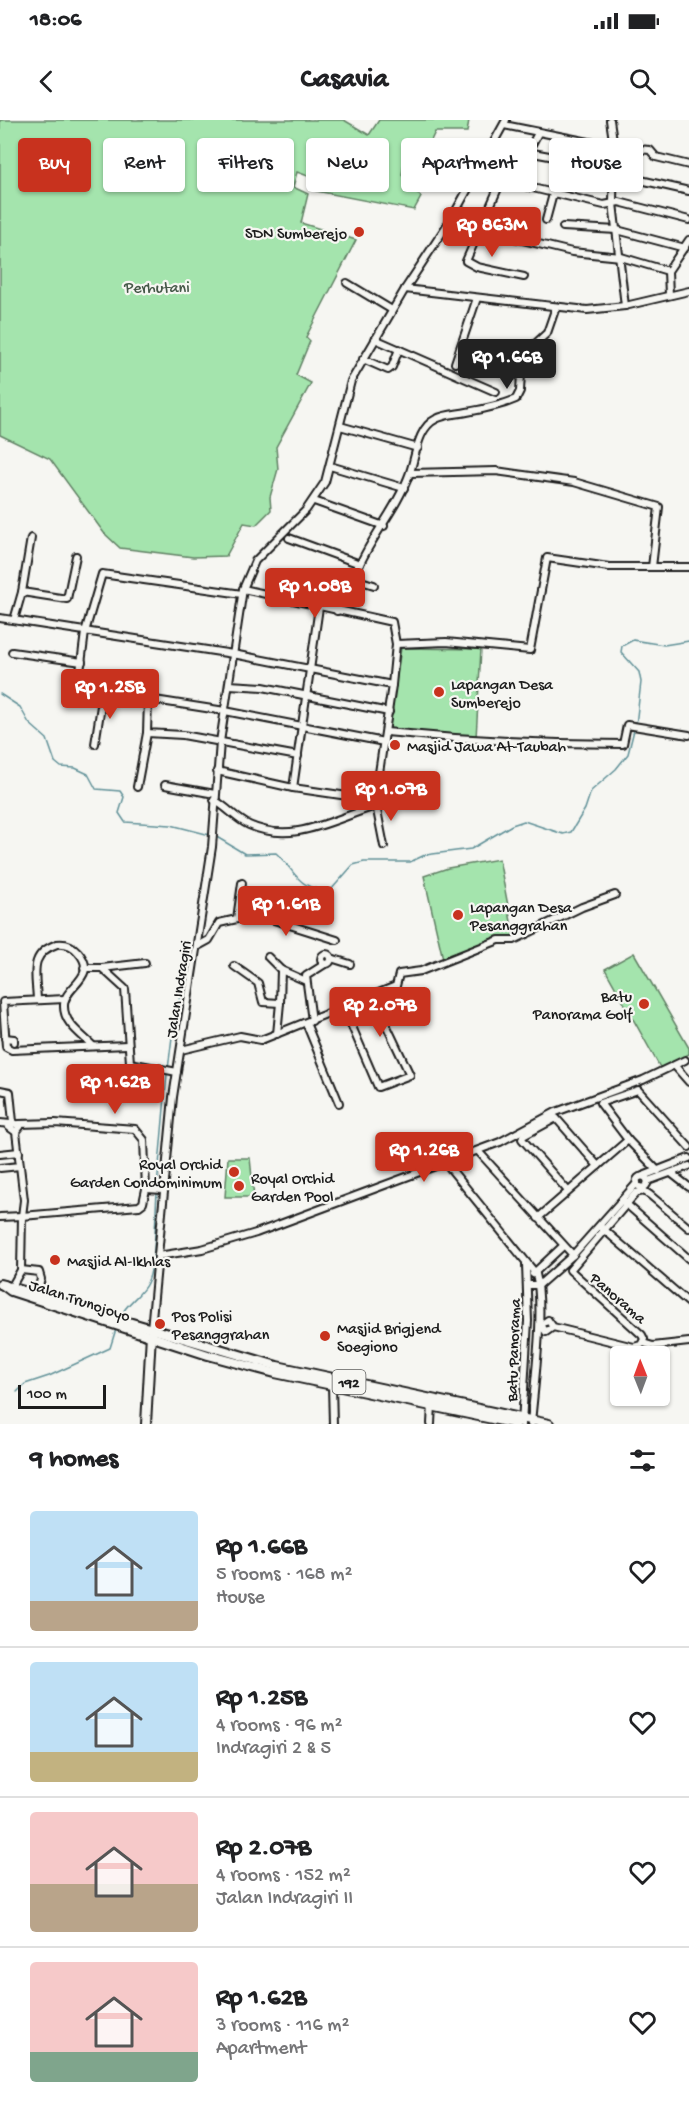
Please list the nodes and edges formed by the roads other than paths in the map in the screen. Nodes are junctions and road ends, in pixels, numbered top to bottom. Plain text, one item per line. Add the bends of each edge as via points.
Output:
1 (610, 120) edge
2 (505, 123) edge
3 (538, 133) junction
4 (497, 138) edge
5 (565, 138) edge
6 (613, 138) edge
7 (643, 149) edge
8 (549, 157) edge
9 (689, 165) edge
10 (643, 179) edge
11 (537, 190) edge
12 (689, 191) edge
13 (467, 192) edge
14 (496, 192) edge
15 (614, 192) edge
16 (553, 194) junction
17 (614, 203) junction
18 (453, 216) junction
19 (546, 220) dead end
20 (689, 220) edge
21 (563, 227) dead end
22 (481, 230) junction
23 (617, 230) junction
24 (689, 240) edge
25 (685, 248) junction
26 (621, 257) junction
27 (668, 271) junction
28 (524, 277) dead end
29 (347, 283) dead end
30 (405, 289) junction
31 (689, 291) edge
32 (669, 295) junction
33 (477, 298) junction
34 (625, 306) junction
35 (556, 307) junction
36 (392, 310) junction
37 (375, 339) junction
38 (399, 350) junction
39 (363, 359) junction
40 (455, 363) dead end
41 (496, 392) dead end
42 (340, 426) junction
43 (418, 448) junction
44 (330, 466) junction
45 (410, 473) junction
46 (404, 488) junction
47 (314, 501) junction
48 (384, 526) junction
49 (31, 538) dead end
50 (290, 538) dead end
51 (76, 556) dead end
52 (360, 564) junction
53 (652, 567) junction
54 (689, 567) edge
55 (351, 578) junction
56 (374, 585) dead end
57 (243, 591) junction
58 (22, 592) junction
59 (318, 608) junction
60 (337, 611) junction
61 (0, 618) edge
62 (14, 620) junction
63 (86, 632) junction
64 (396, 644) junction
65 (12, 652) dead end
66 (233, 654) junction
67 (82, 662) junction
68 (309, 670) junction
69 (229, 685) junction
70 (392, 685) junction
71 (103, 693) junction
72 (306, 695) junction
73 (148, 700) junction
74 (225, 711) junction
75 (389, 712) junction
76 (302, 728) junction
77 (386, 732) junction
78 (147, 733) junction
79 (689, 735) edge
80 (220, 742) junction
81 (384, 742) junction
82 (95, 744) dead end
83 (298, 756) junction
84 (218, 771) junction
85 (165, 785) dead end
86 (137, 788) dead end
87 (293, 788) junction
88 (215, 797) junction
89 (376, 803) junction
90 (384, 846) dead end
91 (242, 883) dead end
92 (615, 895) dead end
93 (237, 919) junction
94 (337, 940) dead end
95 (198, 946) junction
96 (268, 957) dead end
97 (145, 963) dead end
98 (350, 964) dead end
99 (234, 966) dead end
100 (84, 968) junction
101 (102, 968) junction
102 (281, 970) junction
103 (306, 981) junction
104 (373, 996) junction
105 (65, 999) junction
106 (37, 1000) junction
107 (279, 1003) junction
108 (344, 1008) junction
109 (309, 1022) junction
110 (277, 1034) junction
111 (5, 1038) junction
112 (14, 1042) dead end
113 (127, 1045) junction
114 (93, 1046) junction
115 (181, 1050) junction
116 (685, 1060) dead end
117 (675, 1066) junction
118 (171, 1071) junction
119 (689, 1082) edge
120 (0, 1090) edge
121 (339, 1103) dead end
122 (0, 1123) edge
123 (14, 1123) junction
124 (628, 1140) junction
125 (689, 1148) edge
126 (478, 1150) junction
127 (19, 1152) junction
128 (0, 1154) edge
129 (689, 1158) edge
130 (445, 1162) junction
131 (20, 1166) junction
132 (598, 1166) junction
133 (689, 1166) edge
134 (0, 1168) edge
135 (658, 1171) junction
136 (671, 1173) junction
137 (645, 1184) junction
138 (689, 1187) edge
139 (147, 1190) junction
140 (161, 1190) junction
141 (568, 1191) junction
142 (624, 1201) junction
143 (0, 1216) edge
144 (22, 1216) junction
145 (538, 1218) junction
146 (601, 1227) junction
147 (689, 1228) edge
148 (557, 1239) junction
149 (562, 1246) junction
150 (573, 1255) junction
151 (158, 1256) junction
152 (551, 1256) junction
153 (689, 1259) edge
154 (26, 1262) dead end
155 (526, 1264) junction
156 (563, 1265) junction
157 (24, 1270) junction
158 (571, 1273) junction
159 (536, 1274) junction
160 (527, 1276) junction
161 (1, 1284) edge
162 (528, 1285) junction
163 (539, 1285) junction
164 (12, 1286) junction
165 (37, 1293) junction
166 (689, 1303) edge
167 (528, 1321) junction
168 (541, 1321) junction
169 (120, 1323) junction
170 (553, 1327) junction
171 (528, 1329) junction
172 (540, 1330) junction
173 (151, 1333) junction
174 (689, 1342) edge
175 (643, 1343) junction
176 (332, 1385) junction
177 (407, 1398) junction
178 (432, 1404) junction
179 (524, 1422) edge
180 (146, 1424) edge
181 (333, 1424) edge
182 (431, 1424) edge
183 (549, 1424) edge

1 - 6 street
2 - 3 street
2 - 4 street, Jalan Indragiri
3 - 5 street
3 - 8 street via 530,148 533,153
7 - 9 street
10 - 12 street
11 - 16 street
13 - 18 street, Jalan Indragiri
14 - 22 street
15 - 17 street
16 - 17 street via 604,205
16 - 19 street
17 - 20 street
17 - 23 street
18 - 22 street
18 - 30 street, Jalan Indragiri
21 - 23 street
22 - 26 street via 572,252
22 - 28 street via 466,261
23 - 25 street
23 - 26 street
24 - 25 street
25 - 27 street
26 - 27 street
26 - 34 street
27 - 32 street
29 - 36 street
30 - 33 street
30 - 36 street, Jalan Indragiri
31 - 32 street
32 - 34 street
33 - 35 street
33 - 40 street
34 - 35 street via 587,310
35 - 43 street via 547,333 522,356 516,399 435,419 423,430
36 - 37 street, Jalan Indragiri
37 - 38 street
37 - 39 street, Jalan Indragiri
38 - 39 street via 387,370
38 - 41 street
39 - 42 street, Jalan Indragiri via 349,388
42 - 43 street
42 - 44 street, Jalan Indragiri
43 - 45 street
44 - 46 street
44 - 47 street, Jalan Indragiri
45 - 46 street
45 - 53 street via 500,472 574,482 659,507
46 - 48 street
47 - 48 street
47 - 57 street, Jalan Indragiri via 255,561
48 - 52 street via 369,543
49 - 58 street
50 - 52 street
51 - 58 street via 67,599
52 - 55 street
53 - 54 street
53 - 64 street via 609,567 545,559 532,648 528,651 486,644
55 - 56 street
55 - 60 street via 345,584
57 - 59 street
57 - 63 street via 105,573 99,578
57 - 66 street, Jalan Indragiri
58 - 62 street
59 - 60 street
59 - 68 street
60 - 64 street via 392,622
61 - 62 street
62 - 63 street
63 - 66 street
63 - 67 street
64 - 70 street
65 - 67 street
66 - 68 street
66 - 69 street, Jalan Indragiri
67 - 71 street via 78,688
68 - 70 street
68 - 72 street
69 - 72 street
69 - 74 street, Jalan Indragiri
70 - 75 street
71 - 73 street
71 - 82 street
72 - 75 street
72 - 76 street
73 - 74 street
73 - 78 street
74 - 76 street
74 - 80 street, Jalan Indragiri
75 - 77 street
76 - 81 street
76 - 83 street
77 - 79 street via 481,740 623,744 626,727 630,726
77 - 81 street
78 - 80 street
78 - 86 street
80 - 83 street
80 - 84 street, Jalan Indragiri
81 - 89 street
83 - 87 street
84 - 87 street
84 - 88 street, Jalan Indragiri
85 - 88 street
87 - 89 street
88 - 89 street via 247,824 286,834 318,827
88 - 95 street, Jalan Indragiri
89 - 90 street
91 - 93 street
92 - 104 street via 514,940 499,940 422,971 399,974 397,985
93 - 94 street via 258,915
93 - 95 street via 219,923 209,940
95 - 115 street, Jalan Indragiri
96 - 102 street
97 - 101 street
98 - 103 street via 329,954 322,955 325,964 307,974
99 - 107 street via 258,983 261,1001
100 - 101 street
100 - 105 street via 81,981
100 - 106 street via 81,956 70,945 44,948 36,962
101 - 113 street via 126,992
102 - 103 street
102 - 107 street
103 - 109 street
104 - 108 street
104 - 108 street via 410,1075 377,1085
105 - 106 street
105 - 114 street via 68,1022
106 - 111 street via 3,1002
107 - 110 street
108 - 109 street
109 - 110 street
109 - 121 street
110 - 115 street via 260,1041 240,1036
111 - 112 street
111 - 114 street via 6,1047 12,1050
113 - 114 street
113 - 118 street via 130,1063
115 - 118 street, Jalan Indragiri
116 - 117 street
117 - 119 street
117 - 126 street via 555,1112
118 - 140 street, Jalan Indragiri
120 - 123 street via 10,1092
122 - 123 street
123 - 127 street via 10,1130 16,1132
123 - 139 street via 138,1131 144,1140
124 - 125 street via 600,1104 638,1090
124 - 132 street
124 - 135 street
126 - 130 street
126 - 145 street
127 - 128 street
127 - 131 street
129 - 135 street
130 - 151 street via 256,1233 202,1250
130 - 155 street
131 - 134 street
131 - 144 street
132 - 141 street
132 - 141 street via 556,1118 523,1136
133 - 136 street
135 - 137 street
136 - 137 street
136 - 138 street
137 - 142 street
137 - 142 street via 637,1183
137 - 147 street
139 - 140 street
139 - 144 street via 139,1206
140 - 151 street, Jalan Indragiri
141 - 145 street
142 - 146 street
142 - 153 street
143 - 144 street
144 - 157 street
145 - 148 street
146 - 150 street
146 - 158 street, Panorama via 573,1264
146 - 166 street
148 - 149 street
148 - 152 street
149 - 150 street
149 - 152 street
150 - 156 street
151 - 173 street, Jalan Indragiri
152 - 159 street
154 - 157 street
155 - 159 street
155 - 160 street, Batu Panorama
156 - 158 street
156 - 163 street
157 - 164 street
157 - 165 street via 39,1272
158 - 175 street, Panorama via 642,1335
159 - 160 street
159 - 163 street, Batu Panorama
160 - 162 street, Batu Panorama
161 - 164 main road, Jalan Trunojoyo / 192
161 - 169 main road, Jalan Trunojoyo / 192 via 11,1291
162 - 163 street
162 - 167 street, Batu Panorama
163 - 168 street, Batu Panorama
164 - 165 main road, Jalan Trunojoyo / 192
165 - 169 main road, Jalan Trunojoyo / 192
167 - 168 street
167 - 171 street, Batu Panorama
168 - 170 street, Panorama via 550,1321
168 - 172 street, Batu Panorama
169 - 173 main road, Jalan Trunojoyo / 192
170 - 172 street, Panorama via 549,1332
170 - 175 street, Panorama via 634,1347
171 - 172 street
171 - 179 street, Batu Panorama
172 - 179 street, Batu Panorama
173 - 176 main road, 192 via 275,1373
173 - 177 main road, 192
173 - 180 main road
174 - 175 street via 653,1346
176 - 177 main road, 192
176 - 181 street
177 - 178 main road, 192
178 - 179 main road, 192
178 - 182 street
179 - 183 main road, 192

